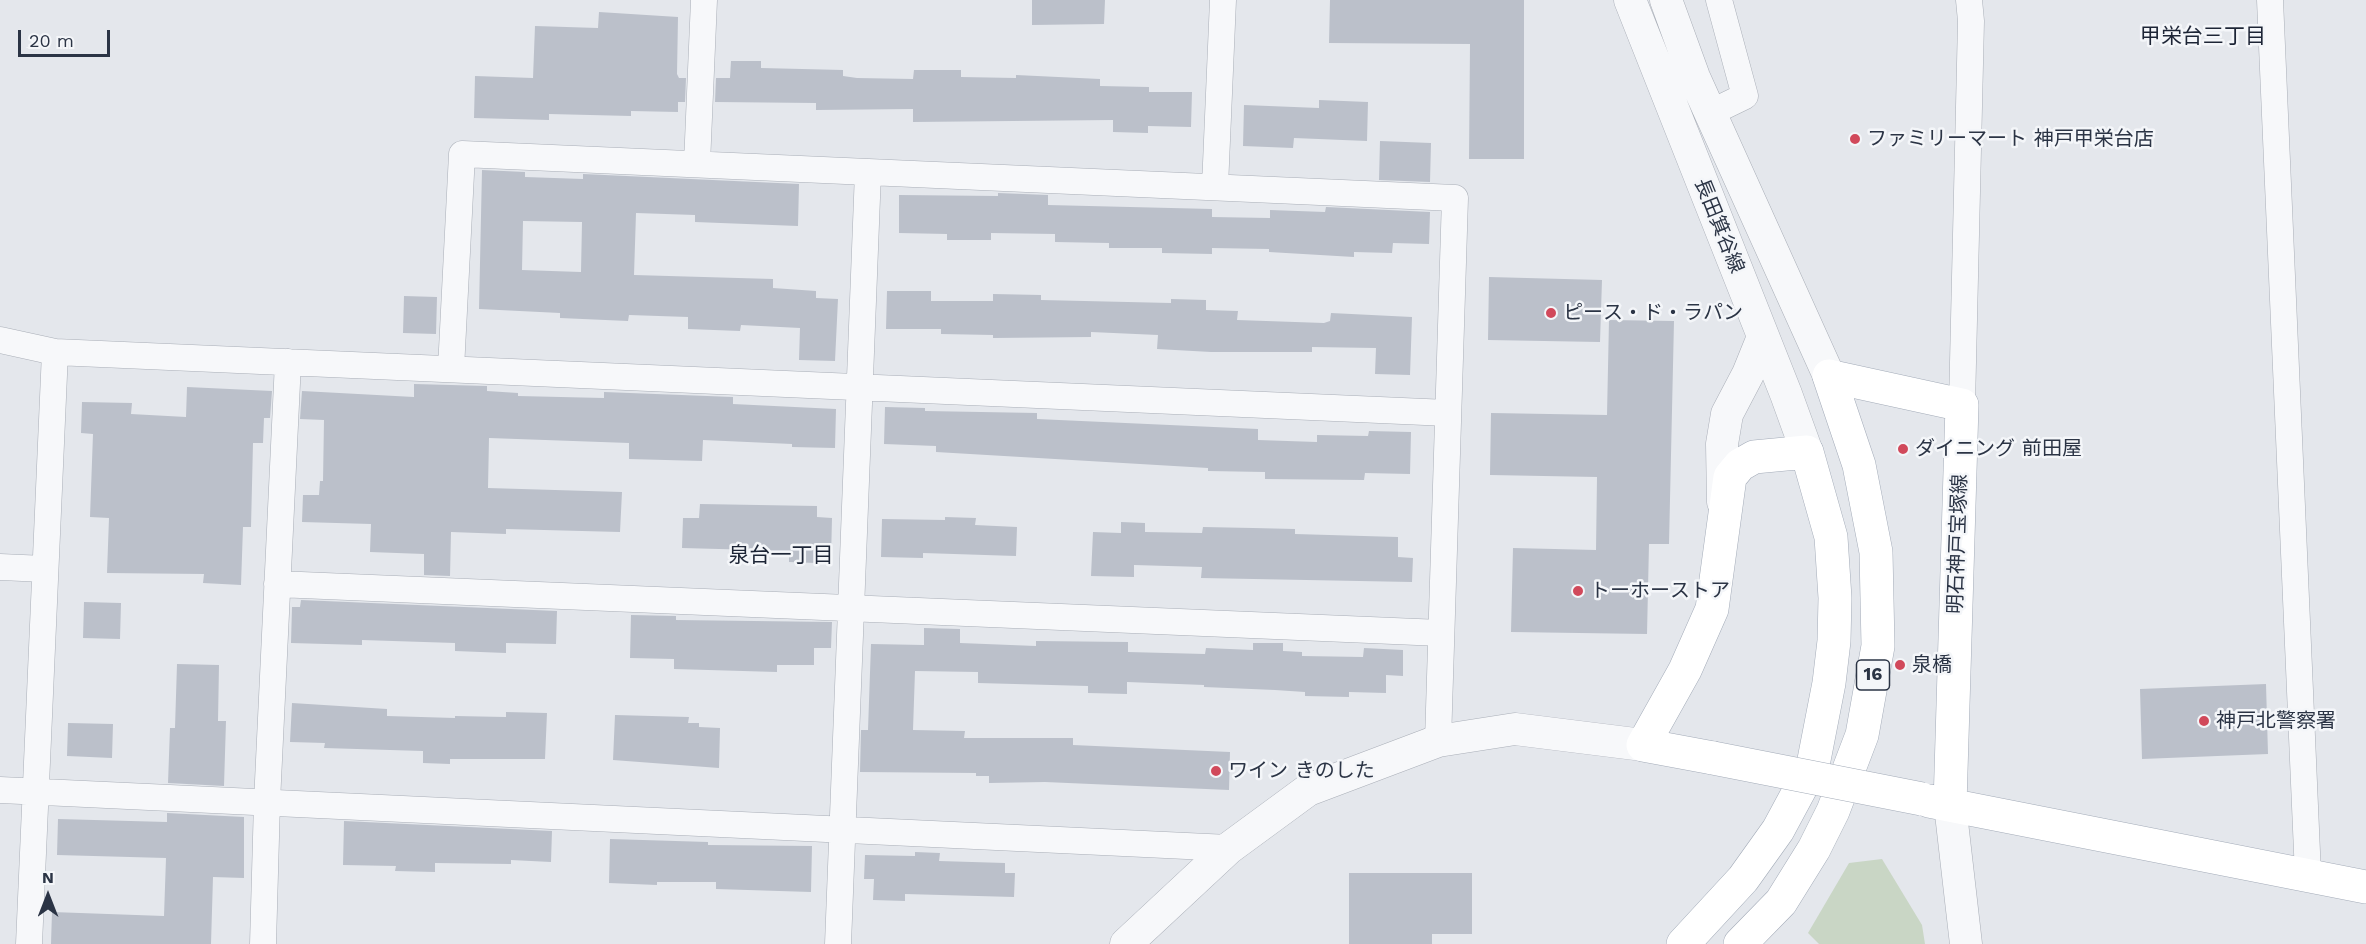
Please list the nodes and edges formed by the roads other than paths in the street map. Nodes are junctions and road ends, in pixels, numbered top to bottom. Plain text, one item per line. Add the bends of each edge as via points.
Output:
1 (704, 0) edge
2 (1223, 0) edge
3 (1630, 0) edge
4 (1666, 0) edge
5 (1719, 0) edge
6 (1970, 0) edge
7 (2270, 0) edge
8 (1710, 113) junction
9 (697, 164) junction
10 (868, 172) junction
11 (1215, 187) junction
12 (1763, 337) junction
13 (0, 340) edge
14 (55, 352) junction
15 (288, 362) junction
16 (451, 369) junction
17 (1829, 376) junction
18 (860, 387) junction
19 (1962, 405) junction
20 (1448, 413) junction
21 (1807, 452) junction
22 (1724, 521) junction
23 (0, 567) edge
24 (45, 569) junction
25 (277, 584) junction
26 (851, 608) junction
27 (1441, 633) junction
28 (1438, 741) junction
29 (1643, 745) junction
30 (0, 790) edge
31 (35, 791) junction
32 (267, 802) junction
33 (1936, 802) junction
34 (842, 830) junction
35 (1229, 848) junction
36 (2308, 875) junction
37 (2366, 887) edge
38 (29, 944) edge
39 (263, 944) edge
40 (838, 944) edge
41 (1126, 944) edge
42 (1683, 944) edge
43 (1740, 944) edge
44 (1966, 944) edge

1 - 9 street
2 - 11 street
3 - 12 street, 長田箕谷線
4 - 8 street, 長田箕谷線
5 - 8 street via 1746,96
6 - 19 street
7 - 36 street
8 - 17 street, 長田箕谷線
9 - 10 street
9 - 16 street via 462,154
10 - 11 street
10 - 18 street
11 - 20 street via 1455,198
12 - 21 street, 長田箕谷線
12 - 22 street via 1727,414 1722,444
13 - 14 street
14 - 15 street
14 - 24 street
15 - 16 street
15 - 25 street
16 - 18 street
17 - 19 main road
17 - 43 main road, 16 via 1859,465 1876,552 1878,646 1862,735 1833,811 1815,849 1781,902
18 - 20 street
18 - 26 street
19 - 33 main road, 明石神戸宝塚線
20 - 27 street
21 - 22 main road via 1754,457 1740,465 1730,477
21 - 42 main road, 16 via 1831,537 1834,598 1829,683 1813,765 1778,830 1743,879
22 - 29 main road via 1712,609 1685,670
23 - 24 street
24 - 31 street
25 - 26 street
25 - 32 street
26 - 27 street
26 - 34 street
27 - 28 street
28 - 29 street via 1515,729
28 - 35 street via 1308,790
29 - 33 main road, bridge
30 - 31 street
31 - 32 street
31 - 38 street
32 - 34 street
32 - 39 street
33 - 36 main road
33 - 44 street
34 - 35 street
34 - 40 street
35 - 41 street
36 - 37 main road

